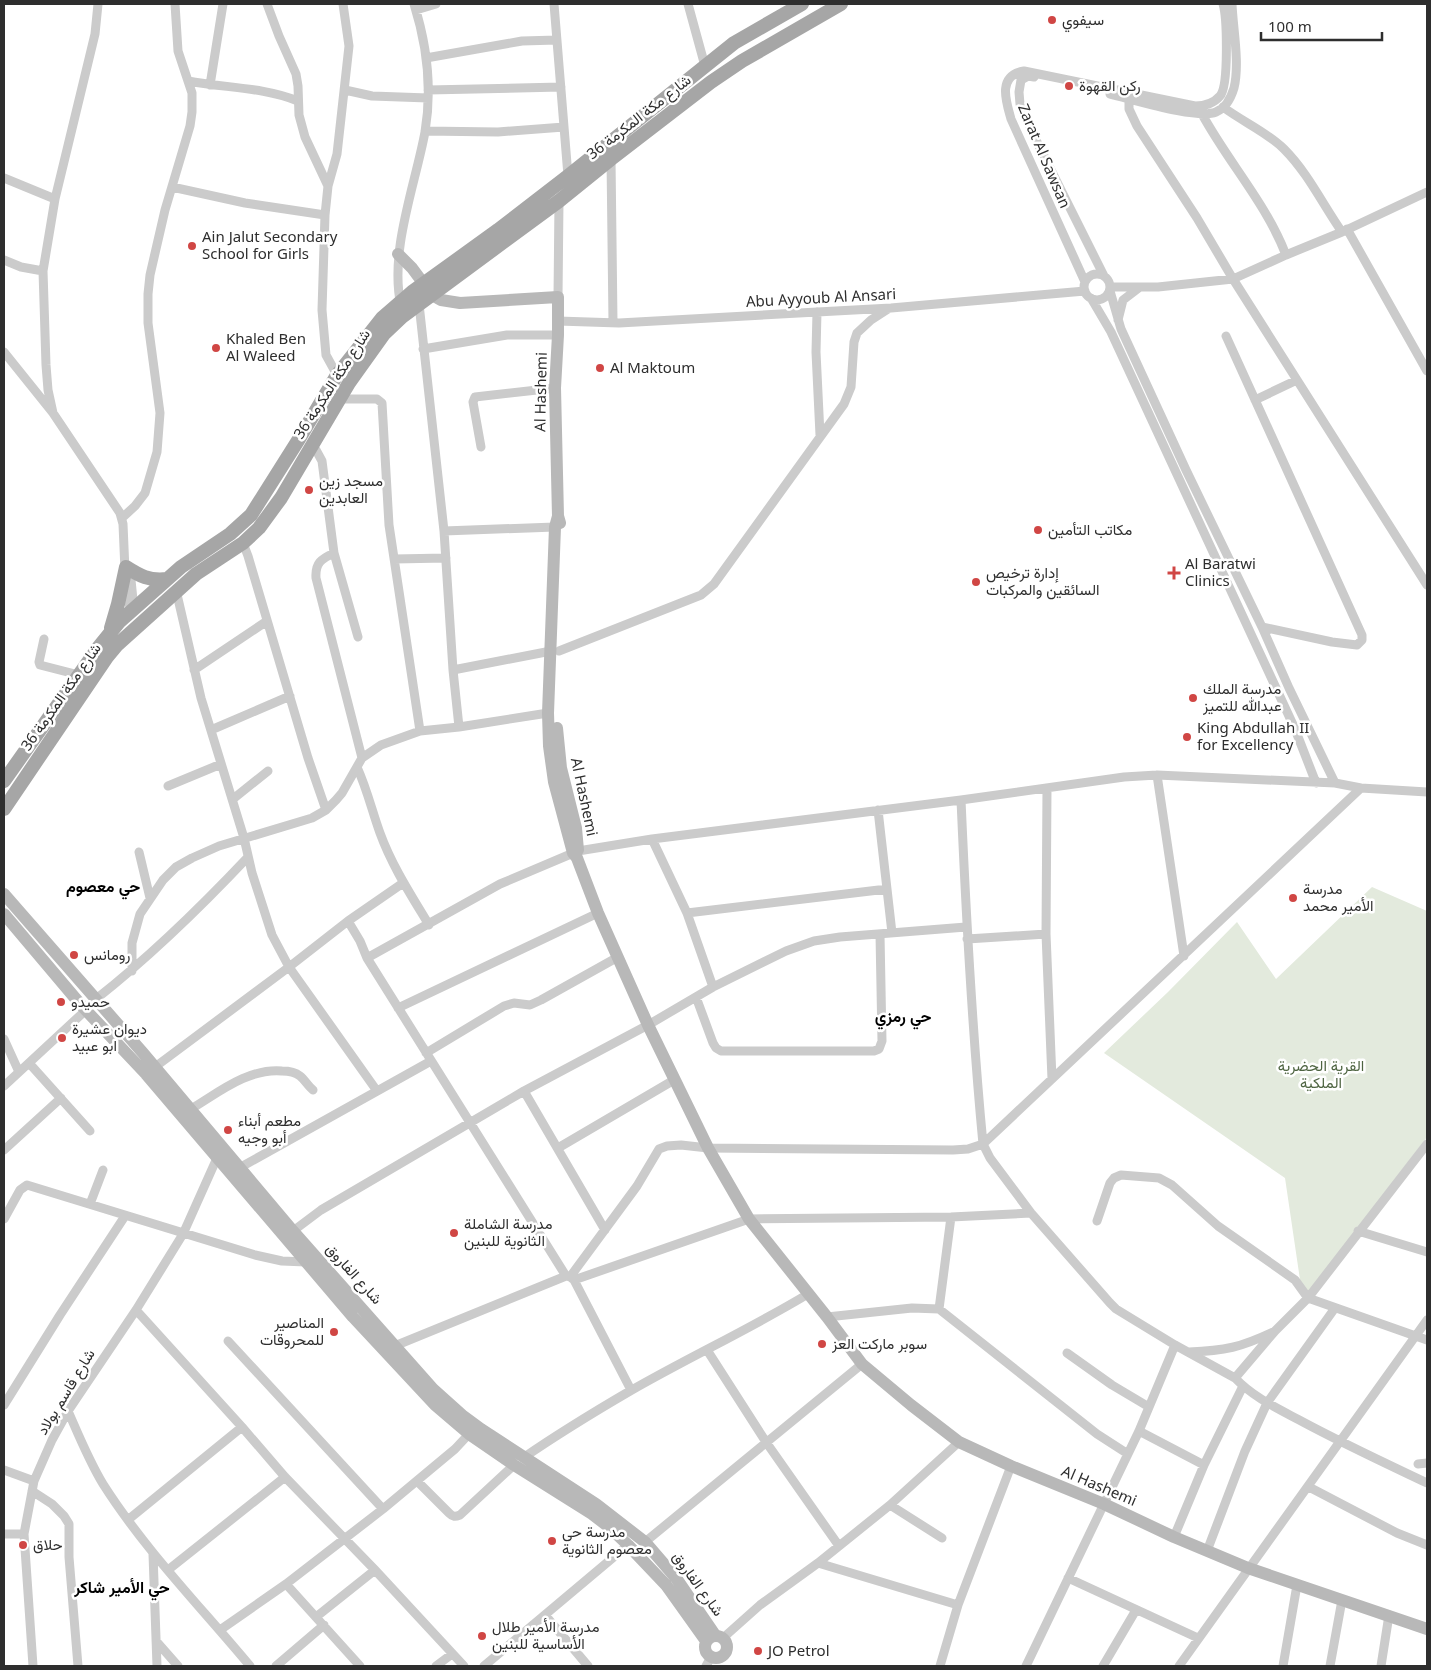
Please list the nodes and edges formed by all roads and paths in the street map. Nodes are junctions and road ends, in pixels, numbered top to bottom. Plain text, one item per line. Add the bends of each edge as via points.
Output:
1 (98, 4) edge
2 (175, 4) edge
3 (222, 4) edge
4 (267, 4) edge
5 (343, 4) edge
6 (436, 4) edge
7 (554, 4) edge
8 (688, 4) edge
9 (802, 4) edge
10 (842, 4) edge
11 (1222, 4) edge
12 (1232, 4) edge
13 (415, 7) edge
14 (556, 40) junction
15 (426, 58) junction
16 (704, 66) junction
17 (188, 81) junction
18 (210, 85) junction
19 (561, 87) junction
20 (345, 90) junction
21 (428, 94) junction
22 (1130, 95) junction
23 (298, 101) junction
24 (1223, 107) junction
25 (1202, 114) junction
26 (564, 127) junction
27 (425, 131) junction
28 (611, 159) junction
29 (568, 176) junction
30 (4, 178) edge
31 (328, 186) junction
32 (172, 187) junction
33 (1427, 192) edge
34 (55, 199) junction
35 (559, 201) junction
36 (325, 215) junction
37 (1345, 231) junction
38 (398, 254) junction
39 (1286, 255) junction
40 (4, 260) edge
41 (43, 271) junction
42 (1104, 276) junction
43 (1233, 280) junction
44 (423, 283) junction
45 (1141, 287) junction
46 (1110, 289) junction
47 (1087, 290) junction
48 (432, 295) junction
49 (558, 297) junction
50 (419, 304) junction
51 (891, 308) junction
52 (402, 309) junction
53 (818, 312) junction
54 (558, 320) junction
55 (613, 322) junction
56 (1118, 323) junction
57 (558, 335) junction
58 (1226, 336) dead end
59 (423, 349) junction
60 (4, 352) edge
61 (1427, 371) edge
62 (337, 375) junction
63 (1297, 380) junction
64 (555, 388) junction
65 (340, 399) junction
66 (1256, 400) junction
67 (53, 413) junction
68 (820, 435) junction
69 (310, 446) junction
70 (481, 447) dead end
71 (122, 518) junction
72 (556, 522) junction
73 (444, 531) junction
74 (243, 543) junction
75 (334, 553) junction
76 (446, 558) junction
77 (394, 559) junction
78 (126, 567) junction
79 (167, 579) junction
80 (1426, 583) edge
81 (176, 590) junction
82 (132, 610) junction
83 (152, 612) junction
84 (267, 621) junction
85 (1262, 627) junction
86 (109, 633) junction
87 (358, 636) dead end
88 (44, 639) dead end
89 (555, 651) junction
90 (107, 657) junction
91 (194, 670) junction
92 (454, 670) junction
93 (79, 674) junction
94 (290, 696) junction
95 (548, 713) junction
96 (459, 727) junction
97 (211, 730) junction
98 (420, 731) junction
99 (362, 758) junction
100 (221, 764) junction
101 (357, 767) junction
102 (268, 771) dead end
103 (558, 775) junction
104 (1157, 775) junction
105 (4, 781) edge
106 (1316, 783) junction
107 (1335, 783) junction
108 (168, 786) dead end
109 (1046, 788) junction
110 (1361, 788) junction
111 (1427, 792) edge
112 (233, 799) junction
113 (961, 800) junction
114 (4, 809) edge
115 (326, 810) junction
116 (878, 810) junction
117 (244, 838) junction
118 (652, 839) junction
119 (139, 852) dead end
120 (576, 854) junction
121 (248, 857) junction
122 (403, 883) junction
123 (887, 889) junction
124 (4, 894) edge
125 (150, 898) junction
126 (598, 913) junction
127 (687, 913) junction
128 (4, 914) edge
129 (348, 921) junction
130 (429, 925) junction
131 (966, 927) junction
132 (892, 933) junction
133 (880, 934) junction
134 (1046, 934) junction
135 (967, 938) junction
136 (618, 956) junction
137 (1184, 956) junction
138 (367, 958) junction
139 (289, 967) junction
140 (132, 971) junction
141 (713, 987) junction
142 (94, 996) junction
143 (696, 997) junction
144 (84, 1007) junction
145 (398, 1008) junction
146 (648, 1025) junction
147 (4, 1039) edge
148 (428, 1056) junction
149 (29, 1063) junction
150 (155, 1067) junction
151 (19, 1072) junction
152 (1052, 1079) junction
153 (674, 1080) junction
154 (4, 1086) edge
155 (312, 1090) dead end
156 (377, 1091) junction
157 (524, 1091) junction
158 (61, 1098) junction
159 (191, 1109) junction
160 (469, 1124) junction
161 (90, 1131) dead end
162 (983, 1144) junction
163 (1427, 1144) edge
164 (558, 1148) junction
165 (708, 1148) junction
166 (4, 1150) edge
167 (217, 1158) junction
168 (241, 1168) junction
169 (103, 1170) dead end
170 (90, 1204) junction
171 (1030, 1213) junction
172 (125, 1216) junction
173 (951, 1217) junction
174 (4, 1219) edge
175 (749, 1219) junction
176 (1096, 1221) dead end
177 (605, 1230) junction
178 (292, 1231) junction
179 (1358, 1231) junction
180 (183, 1234) junction
181 (1427, 1252) edge
182 (306, 1262) junction
183 (570, 1278) junction
184 (808, 1294) junction
185 (1308, 1298) junction
186 (1335, 1308) junction
187 (939, 1309) junction
188 (136, 1310) junction
189 (358, 1313) junction
190 (827, 1317) junction
191 (1427, 1320) edge
192 (1275, 1331) junction
193 (1416, 1336) junction
194 (1427, 1340) edge
195 (228, 1341) dead end
196 (1175, 1345) junction
197 (397, 1346) junction
198 (707, 1350) junction
199 (1189, 1352) junction
200 (1067, 1353) dead end
201 (862, 1364) junction
202 (1236, 1378) junction
203 (1243, 1386) junction
204 (631, 1390) junction
205 (1267, 1403) junction
206 (4, 1405) edge
207 (1149, 1407) junction
208 (68, 1411) junction
209 (242, 1427) junction
210 (1139, 1431) junction
211 (469, 1434) junction
212 (1339, 1441) junction
213 (766, 1442) junction
214 (959, 1442) junction
215 (1128, 1454) junction
216 (519, 1462) junction
217 (1204, 1465) junction
218 (1011, 1466) junction
219 (4, 1470) edge
220 (285, 1477) junction
221 (417, 1481) junction
222 (1427, 1483) edge
223 (33, 1486) junction
224 (1309, 1487) junction
225 (1104, 1504) junction
226 (890, 1505) junction
227 (383, 1510) junction
228 (129, 1520) junction
229 (4, 1534) edge
230 (24, 1534) junction
231 (1174, 1537) junction
232 (344, 1538) junction
233 (942, 1538) dead end
234 (645, 1542) junction
235 (628, 1544) junction
236 (1427, 1545) edge
237 (839, 1546) junction
238 (1207, 1551) junction
239 (153, 1554) junction
240 (818, 1563) junction
241 (1248, 1568) junction
242 (168, 1570) junction
243 (375, 1570) junction
244 (1068, 1578) junction
245 (286, 1584) junction
246 (1296, 1584) junction
247 (1342, 1600) junction
248 (958, 1605) junction
249 (1136, 1610) junction
250 (545, 1615) junction
251 (1389, 1615) junction
252 (316, 1617) junction
253 (324, 1626) junction
254 (1427, 1629) edge
255 (220, 1630) junction
256 (715, 1638) junction
257 (1198, 1638) junction
258 (156, 1641) junction
259 (452, 1654) junction
260 (718, 1662) edge
261 (33, 1666) edge
262 (78, 1666) edge
263 (157, 1666) edge
264 (178, 1666) edge
265 (250, 1666) edge
266 (276, 1666) edge
267 (360, 1666) edge
268 (436, 1666) edge
269 (464, 1666) edge
270 (484, 1666) edge
271 (588, 1666) edge
272 (940, 1666) edge
273 (1026, 1666) edge
274 (1103, 1666) edge
275 (1179, 1666) edge
276 (1283, 1666) edge
277 (1330, 1666) edge
278 (1381, 1666) edge

1 - 34 street via 95,34
2 - 17 street via 178,52
3 - 18 street
4 - 23 street via 296,74
5 - 20 street via 349,46
6 - 13 street
7 - 14 street
8 - 16 street
9 - 16 main road, شارع مكة المكرمة 36 via 734,43
10 - 28 main road, شارع مكة المكرمة 36 via 742,61
11 - 22 street, Zarat Al Sawsan via 1226,54 1225,80 1220,97 1208,104 1195,106
12 - 24 street via 1236,75 1230,99
13 - 15 street
14 - 15 street via 522,41
14 - 19 street
15 - 21 street
16 - 29 main road, شارع مكة المكرمة 36
17 - 18 street
17 - 32 street via 193,104 190,126
18 - 23 street via 271,93
19 - 21 street
19 - 26 street
20 - 21 street via 372,96
20 - 31 street via 337,154
21 - 27 street
22 - 25 street
22 - 42 street via 1028,76 1020,84 1020,104 1032,132
22 - 43 street via 1129,109 1138,126
22 - 47 street, Zarat Al Sawsan via 1024,71 1016,72 1006,83 1005,96 1012,119
23 - 31 street via 305,137
24 - 25 street
24 - 37 street via 1284,148
25 - 39 street via 1255,195
26 - 27 street via 498,132
26 - 29 street
27 - 38 street
28 - 35 main road, شارع مكة المكرمة 36
28 - 55 street
29 - 44 main road, شارع مكة المكرمة 36
30 - 34 street
31 - 36 street
32 - 36 street via 245,203
32 - 71 street via 148,294 148,323 160,413 157,452 145,493
33 - 37 street
34 - 41 street
35 - 48 main road, شارع مكة المكرمة 36
35 - 49 street
36 - 62 street via 322,310 326,354
37 - 39 street
37 - 61 street
38 - 44 street
38 - 52 street
39 - 43 street
40 - 41 street
41 - 67 street via 47,373
42 - 46 street via 1108,278
42 - 47 street via 1091,275
43 - 45 street
43 - 63 street
44 - 48 street
44 - 52 main road, شارع مكة المكرمة 36
45 - 46 street
45 - 56 street via 1123,300
46 - 47 street via 1104,298 1095,300
46 - 56 street
47 - 51 street, Abu Ayyoub Al Ansari
47 - 106 street via 1111,332
48 - 49 street via 460,303
48 - 50 main road, شارع مكة المكرمة 36
49 - 54 street, Al Hashemi
50 - 52 main road, شارع مكة المكرمة 36
50 - 59 street
51 - 53 street, Abu Ayyoub Al Ansari
51 - 68 street via 857,333 851,387 844,404
52 - 62 main road, شارع مكة المكرمة 36 via 382,318
52 - 65 main road, شارع مكة المكرمة 36
53 - 55 street, Abu Ayyoub Al Ansari
53 - 68 street via 816,352
54 - 55 street, Abu Ayyoub Al Ansari
54 - 57 street, Al Hashemi
56 - 85 street
57 - 59 street via 507,335
57 - 64 street, Al Hashemi
58 - 66 street
59 - 73 street
60 - 67 street
62 - 79 main road, شارع مكة المكرمة 36 via 250,515 230,534
63 - 66 street
63 - 80 street
64 - 70 street via 474,397
64 - 72 street, Al Hashemi
65 - 69 main road, شارع مكة المكرمة 36
65 - 77 street via 377,399 382,404 386,489
66 - 85 street via 1362,640 1357,645 1332,642
67 - 71 street
68 - 89 street via 725,571 701,595
69 - 74 main road, شارع مكة المكرمة 36 via 281,498 259,528
69 - 75 street via 322,461
71 - 78 street
72 - 73 street
72 - 89 street, Al Hashemi via 560,527
73 - 76 street
74 - 81 main road, شارع مكة المكرمة 36
74 - 84 street
75 - 87 street
75 - 99 street via 318,563 316,578
76 - 77 street
76 - 92 street
77 - 98 street
78 - 79 main road via 149,579
78 - 82 street via 125,585
78 - 86 main road
79 - 82 main road, شارع مكة المكرمة 36
81 - 83 main road, شارع مكة المكرمة 36
81 - 91 street
82 - 83 main road via 144,614
82 - 86 main road, شارع مكة المكرمة 36
82 - 90 main road via 128,622 108,647
83 - 90 main road, شارع مكة المكرمة 36
84 - 91 street
84 - 94 street
85 - 107 street
86 - 93 main road, شارع مكة المكرمة 36
88 - 93 street via 40,665
89 - 92 street
89 - 95 street, Al Hashemi
89 - 103 street, Al Hashemi
90 - 114 main road, شارع مكة المكرمة 36
91 - 97 street
92 - 96 street
93 - 105 main road, شارع مكة المكرمة 36
94 - 97 street
94 - 115 street
95 - 96 street
95 - 103 street, Al Hashemi via 549,746
96 - 98 street
97 - 100 street
98 - 99 street via 381,745
99 - 101 street
100 - 108 street
100 - 112 street
101 - 115 street via 342,793
101 - 122 street via 380,833
102 - 112 street
103 - 120 street, Al Hashemi
104 - 106 street
104 - 109 street
104 - 137 street
106 - 107 street
107 - 110 street
109 - 113 street
109 - 134 street
110 - 111 street
110 - 137 street
112 - 117 street
113 - 116 street
113 - 131 street
115 - 117 street via 312,818
116 - 118 street
116 - 123 street
117 - 121 street
117 - 125 street via 176,867
118 - 120 street
118 - 127 street
119 - 125 street
120 - 126 street, Al Hashemi
120 - 130 street via 500,884
121 - 139 street via 270,931
121 - 140 street
122 - 129 street
122 - 130 street
123 - 127 street
123 - 132 street
124 - 142 street, شارع الفاروق
125 - 140 street via 140,914 132,943
126 - 136 street, Al Hashemi
126 - 145 street
127 - 141 street
128 - 144 street, شارع الفاروق
129 - 138 street
129 - 139 street
130 - 138 street
131 - 132 street
131 - 135 street
132 - 133 street
133 - 141 street via 840,936 799,945
133 - 143 street via 882,1041 874,1051 721,1051 713,1043
134 - 135 street
134 - 152 street
135 - 162 street
136 - 146 street, Al Hashemi
136 - 148 street via 530,1005 514,1003 504,1006
137 - 152 street
138 - 145 street
139 - 150 street
139 - 156 street
140 - 142 street
141 - 143 street
142 - 144 street
142 - 150 street, شارع الفاروق
143 - 146 street
144 - 149 street
144 - 167 street, شارع الفاروق
145 - 148 street
146 - 153 street, Al Hashemi
146 - 157 street
147 - 151 street
148 - 156 street
148 - 160 street
149 - 151 street
149 - 158 street
150 - 159 street, شارع الفاروق
151 - 154 street
152 - 162 street
153 - 164 street
153 - 165 street, Al Hashemi
155 - 159 street via 294,1072 261,1071
156 - 168 street
157 - 160 street
157 - 164 street
158 - 161 street
158 - 166 street
159 - 168 street, شارع الفاروق
160 - 178 street via 321,1210
160 - 183 street
162 - 165 street via 953,1150
162 - 171 street
163 - 179 street
164 - 177 street
165 - 175 street, Al Hashemi
165 - 177 street via 681,1144 660,1149
167 - 180 street, شارع قاسم بولاد
167 - 182 street, شارع الفاروق
168 - 178 street, شارع الفاروق
169 - 170 street
170 - 172 street
170 - 174 street via 27,1185 20,1190
171 - 173 street
171 - 196 street via 1110,1304
172 - 180 street
172 - 206 street
173 - 175 street
173 - 187 street
175 - 183 street
175 - 184 street, Al Hashemi
176 - 185 street via 1114,1178 1121,1175 1159,1178 1172,1185 1218,1226 1295,1280
177 - 183 street
178 - 189 street, شارع الفاروق
179 - 181 street
179 - 185 street
180 - 182 street via 255,1255
180 - 188 street, شارع قاسم بولاد
182 - 189 street, شارع الفاروق
183 - 197 street
183 - 204 street
184 - 190 street, Al Hashemi
184 - 198 street
185 - 186 street
185 - 192 street
186 - 193 street
186 - 205 street
187 - 190 street via 912,1308
187 - 215 street via 1097,1434
188 - 208 street, شارع قاسم بولاد
188 - 209 street
189 - 197 street, شارع الفاروق
189 - 211 street, شارع الفاروق via 436,1405
190 - 201 street, Al Hashemi
191 - 193 street
192 - 199 street via 1234,1348
192 - 202 street
193 - 194 street
193 - 212 street
195 - 227 street
196 - 199 street
196 - 207 street
197 - 216 street, شارع الفاروق via 447,1402
198 - 204 street
198 - 213 street
199 - 202 street
200 - 207 street
201 - 213 street
201 - 214 street, Al Hashemi
202 - 203 street
203 - 205 street
203 - 217 street
204 - 216 street
205 - 212 street
205 - 238 street
207 - 210 street
208 - 223 street, شارع قاسم بولاد
208 - 228 street via 103,1484
209 - 220 street
209 - 228 street
210 - 215 street
210 - 217 street
211 - 216 street, شارع الفاروق
211 - 221 street
212 - 222 street
212 - 224 street
213 - 234 street
213 - 237 street
214 - 218 street, Al Hashemi
214 - 226 street
215 - 225 street
216 - 221 street via 456,1516 449,1514
216 - 234 street, شارع الفاروق via 596,1504
216 - 235 street, شارع الفاروق
217 - 231 street
218 - 225 street, Al Hashemi
218 - 248 street
219 - 223 street
220 - 232 street
220 - 242 street
221 - 227 street
223 - 230 street, شارع قاسم بولاد
223 - 262 street via 69,1524
224 - 236 street via 1396,1533
224 - 241 street
225 - 231 street, Al Hashemi
225 - 244 street
226 - 233 street
226 - 237 street
227 - 232 street
228 - 239 street
229 - 230 street
230 - 261 street, شارع قاسم بولاد
231 - 238 street, Al Hashemi
232 - 243 street
232 - 245 street
234 - 256 street, شارع الفاروق via 676,1578
235 - 250 street
235 - 256 street, شارع الفاروق
237 - 240 street
238 - 241 street, Al Hashemi
239 - 242 street
239 - 258 street
240 - 248 street
240 - 256 street
241 - 246 street, Al Hashemi
241 - 257 street
242 - 255 street
243 - 252 street
243 - 259 street
244 - 249 street
244 - 273 street
245 - 252 street
245 - 255 street
246 - 247 street, Al Hashemi
246 - 276 street
247 - 251 street, Al Hashemi
247 - 277 street
248 - 272 street
249 - 257 street
249 - 274 street
250 - 270 street
250 - 271 street
251 - 254 street, Al Hashemi
251 - 278 street
252 - 253 street
253 - 266 street
253 - 267 street
255 - 265 street
256 - 260 street via 705,1650
256 - 260 street via 728,1645
257 - 275 street
258 - 263 street
258 - 264 street
259 - 268 street
259 - 269 street

